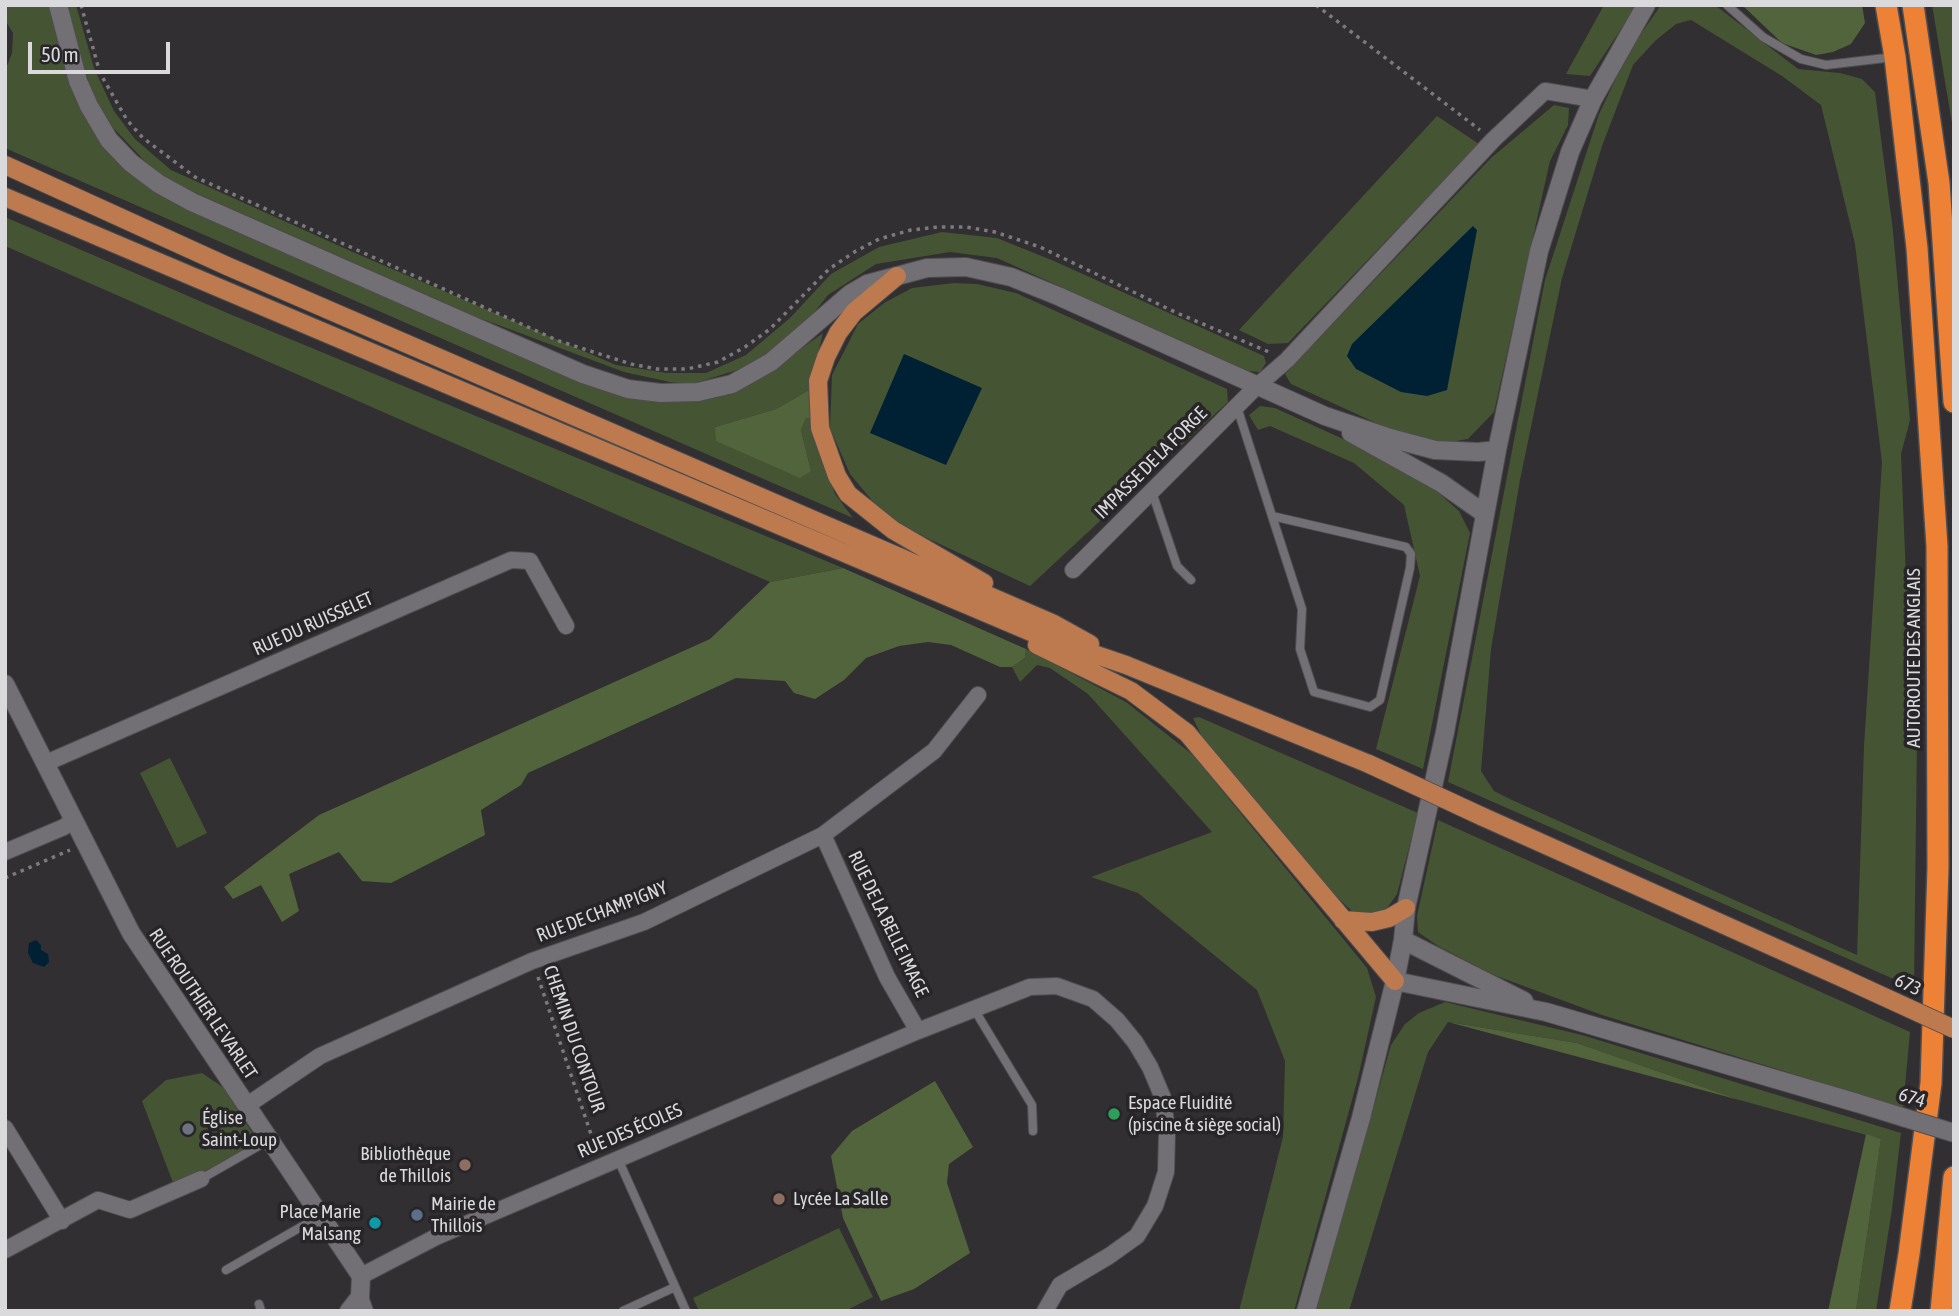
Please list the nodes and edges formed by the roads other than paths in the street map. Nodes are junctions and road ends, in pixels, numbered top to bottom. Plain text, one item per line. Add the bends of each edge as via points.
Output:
1 (58, 5) edge
2 (1646, 5) edge
3 (1727, 5) edge
4 (1886, 5) edge
5 (1913, 5) edge
6 (1895, 57) junction
7 (1593, 99) junction
8 (5, 165) edge
9 (5, 197) edge
10 (897, 276) junction
11 (1257, 386) junction
12 (1954, 402) edge
13 (1237, 407) junction
14 (1325, 416) junction
15 (1497, 450) junction
16 (1152, 492) junction
17 (1485, 514) junction
18 (1272, 516) junction
19 (1073, 570) dead end
20 (902, 578) junction
21 (1191, 580) dead end
22 (1054, 624) junction
23 (566, 626) dead end
24 (1126, 665) junction
25 (5, 684) edge
26 (978, 695) dead end
27 (46, 763) junction
28 (73, 820) junction
29 (823, 835) junction
30 (5, 852) edge
31 (1406, 908) junction
32 (1343, 920) junction
33 (1403, 940) junction
34 (1395, 981) junction
35 (974, 1009) junction
36 (1546, 1012) junction
37 (1954, 1029) edge
38 (918, 1031) junction
39 (246, 1106) junction
40 (5, 1128) edge
41 (1032, 1131) dead end
42 (1954, 1133) edge
43 (269, 1140) junction
44 (624, 1156) junction
45 (1954, 1177) edge
46 (201, 1179) joint
47 (320, 1216) junction
48 (62, 1221) junction
49 (5, 1250) edge
50 (226, 1270) dead end
51 (361, 1276) junction
52 (675, 1287) junction
53 (358, 1306) edge
54 (623, 1311) edge
55 (685, 1311) edge
56 (1045, 1311) edge
57 (1306, 1311) edge
58 (1899, 1311) edge
59 (1941, 1311) edge

1 - 10 street via 89,106 109,140 159,184 496,337 628,389 698,392 732,384 771,362 850,294
2 - 7 street
3 - 6 lane via 1763,37 1801,59 1826,65
4 - 6 highway, AUTOROUTE DES ANGLAIS
5 - 12 highway via 1942,183
6 - 58 highway, AUTOROUTE DES ANGLAIS via 1917,248 1937,546 1938,841 1931,1083
7 - 11 street, IMPASSE DE LA FORGE via 1545,91
7 - 15 street via 1570,152 1539,251
8 - 22 main road via 227,266
9 - 20 main road
10 - 11 street via 946,266 999,273
10 - 22 main road via 854,312 838,333 818,381 820,428 837,475 848,494 894,530
11 - 13 street, IMPASSE DE LA FORGE
11 - 14 street
13 - 16 street, IMPASSE DE LA FORGE
13 - 18 lane
14 - 15 street via 1435,450
14 - 17 street
15 - 17 street
16 - 19 street, IMPASSE DE LA FORGE
16 - 21 lane via 1177,566
17 - 31 street via 1445,732
18 - 18 lane via 1302,610 1300,649 1314,692 1370,707 1380,700 1411,554 1406,547
20 - 24 main road via 1038,635
20 - 32 main road via 1131,691 1159,710 1187,733
22 - 24 main road
23 - 27 street, RUE DU RUISSELET via 530,561 511,560
24 - 37 main road, 673, bridge via 1369,764
25 - 27 street, RUE ROUTHIER LE VARLET
26 - 29 street, RUE DE CHAMPIGNY via 934,751
27 - 28 street, RUE ROUTHIER LE VARLET
28 - 30 street
28 - 39 street, RUE ROUTHIER LE VARLET via 131,933
29 - 38 street, RUE DE LA BELLE IMAGE via 887,977
29 - 39 street, RUE DE CHAMPIGNY via 644,922 533,961 320,1056
31 - 32 main road via 1372,922
31 - 33 street
32 - 34 main road
33 - 34 street
33 - 36 street
34 - 36 street
34 - 57 street
35 - 38 street, RUE DES ÉCOLES
35 - 41 lane via 1032,1105
35 - 56 street, RUE DES ÉCOLES via 1030,987 1057,986 1093,999 1135,1042 1163,1098 1166,1171 1155,1206 1137,1236 1060,1285
36 - 42 street, 674, bridge
38 - 44 street, RUE DES ÉCOLES
39 - 43 street, RUE ROUTHIER LE VARLET
40 - 48 street
43 - 46 lane
43 - 47 street, RUE ROUTHIER LE VARLET
44 - 51 street, RUE DES ÉCOLES via 436,1237
44 - 52 lane
45 - 59 highway
46 - 48 street via 130,1210 98,1200
47 - 50 lane
47 - 51 street, RUE ROUTHIER LE VARLET
48 - 49 street
51 - 53 street
52 - 54 lane
52 - 55 lane

